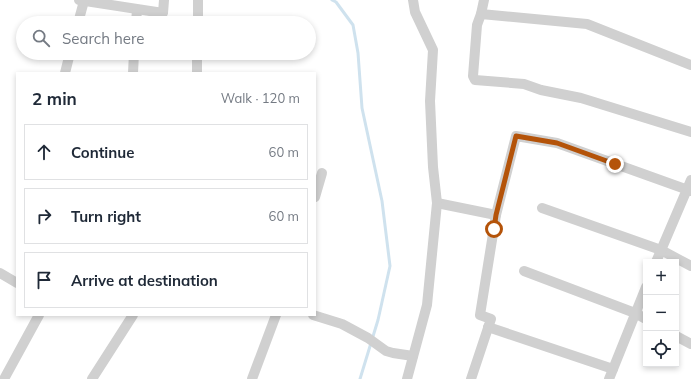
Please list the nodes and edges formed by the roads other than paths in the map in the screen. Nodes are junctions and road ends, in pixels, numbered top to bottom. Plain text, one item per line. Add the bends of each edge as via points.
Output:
1 (164, 0) edge
2 (198, 0) edge
3 (413, 0) edge
4 (484, 0) edge
5 (81, 1) edge
6 (137, 10) junction
7 (481, 14) junction
8 (79, 16) edge
9 (137, 16) edge
10 (198, 16) edge
11 (68, 60) edge
12 (134, 60) edge
13 (197, 60) edge
14 (691, 65) edge
15 (65, 72) edge
16 (133, 72) edge
17 (197, 72) edge
18 (691, 132) edge
19 (322, 173) dead end
20 (690, 187) edge
21 (316, 194) edge
22 (437, 203) junction
23 (542, 208) dead end
24 (496, 215) junction
25 (662, 250) junction
26 (658, 259) edge
27 (691, 266) edge
28 (524, 271) dead end
29 (0, 273) edge
30 (16, 282) edge
31 (643, 294) edge
32 (635, 314) junction
33 (38, 316) edge
34 (132, 316) edge
35 (276, 316) edge
36 (316, 316) edge
37 (643, 318) edge
38 (488, 327) junction
39 (679, 338) edge
40 (691, 344) edge
41 (413, 356) junction
42 (613, 369) junction
43 (4, 379) edge
44 (92, 379) edge
45 (252, 379) edge
46 (407, 379) edge
47 (471, 379) edge
48 (609, 379) edge

1 - 6 street via 163,14
2 - 10 street
3 - 22 street via 415,12 433,50 430,101
4 - 7 street
5 - 6 street
5 - 8 street
6 - 9 street
7 - 14 street via 587,24
7 - 18 street via 476,32 473,76 476,80 524,84 582,98
11 - 15 street
12 - 16 street
13 - 17 street
19 - 21 street
20 - 24 street via 557,143 516,136
20 - 25 street
22 - 24 street
22 - 41 street via 427,305
23 - 25 street
24 - 38 street via 480,315 491,319
25 - 26 street
25 - 27 street
28 - 32 street
29 - 30 street
31 - 32 street
32 - 37 street
32 - 42 street
33 - 43 street
34 - 44 street
35 - 45 street
36 - 41 street via 342,324 386,351
38 - 42 street
38 - 47 street
39 - 40 street
41 - 46 street
42 - 48 street

